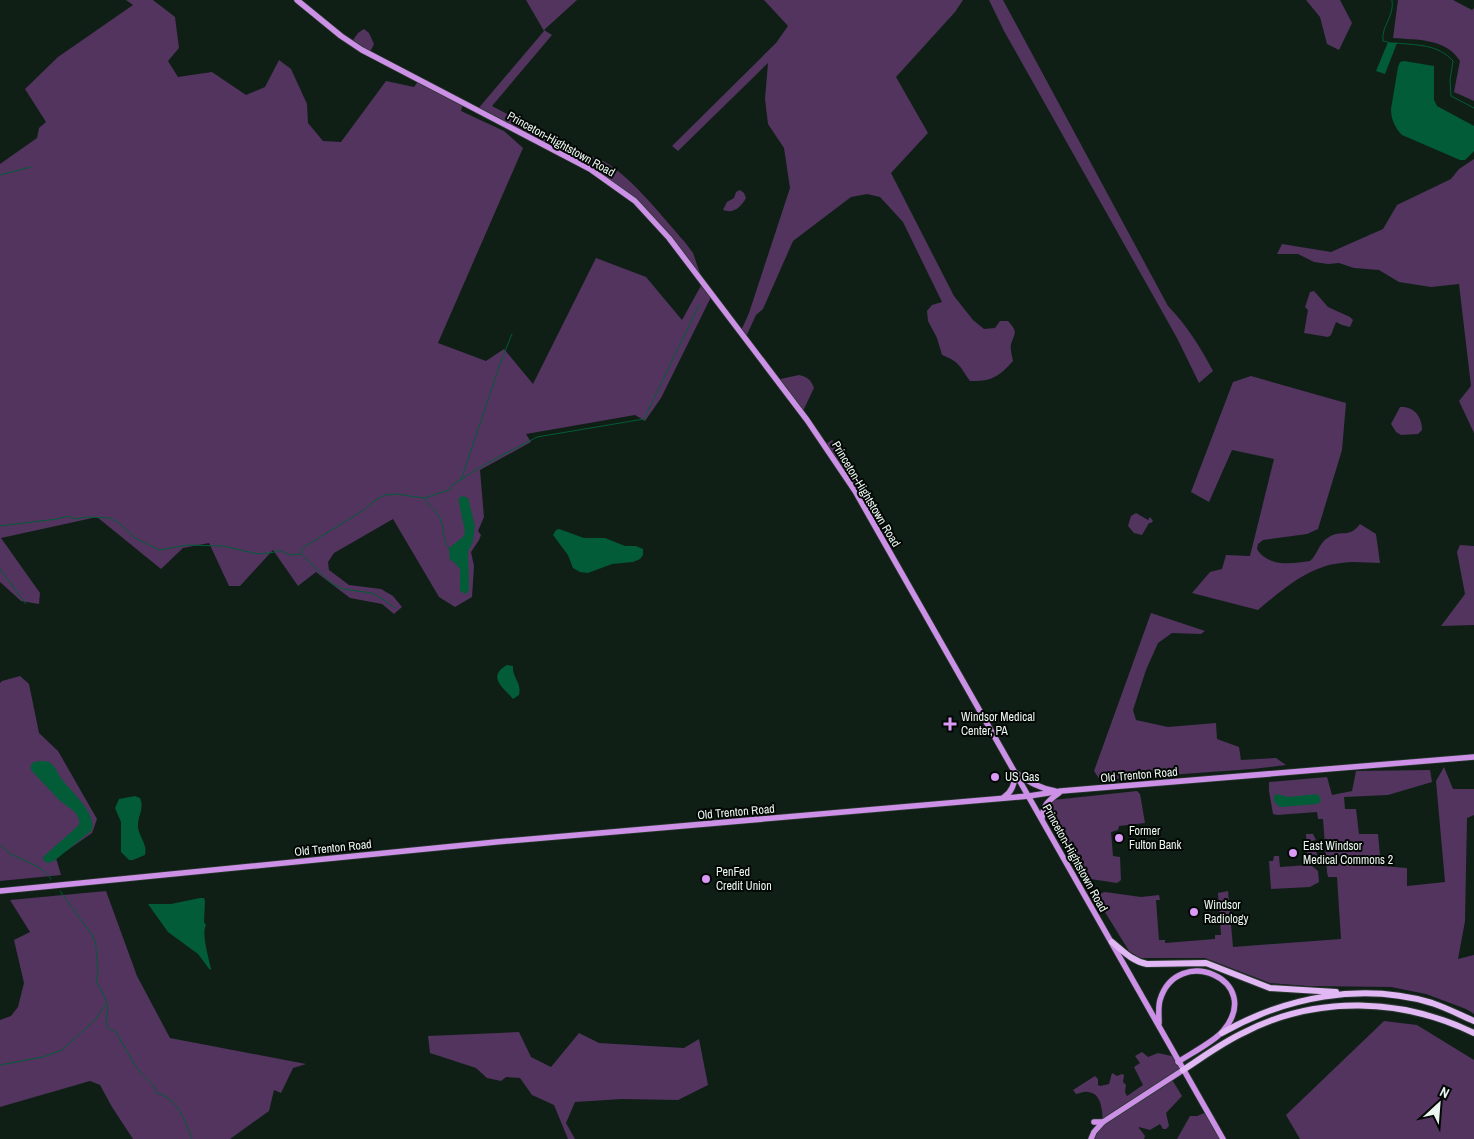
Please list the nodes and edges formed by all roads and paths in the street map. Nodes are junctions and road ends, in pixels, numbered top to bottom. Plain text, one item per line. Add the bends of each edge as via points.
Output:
1 (297, 0) edge
2 (1474, 757) edge
3 (1016, 773) junction
4 (1060, 792) junction
5 (1029, 796) junction
6 (1003, 798) junction
7 (1042, 818) junction
8 (0, 891) edge
9 (1112, 942) junction
10 (1347, 993) junction
11 (1474, 1022) edge
12 (1158, 1025) junction
13 (1222, 1033) junction
14 (1474, 1033) edge
15 (1178, 1062) junction
16 (1183, 1070) junction
17 (1094, 1122) dead end
18 (1103, 1122) junction
19 (1220, 1137) edge
20 (1091, 1139) edge

1 - 3 main road, Princeton-Hightstown Road via 362,50 606,178 657,223 843,471
2 - 4 main road, Old Trenton Road
3 - 4 main road via 1033,785
3 - 5 main road, Princeton-Hightstown Road
3 - 6 main road via 1010,794
4 - 5 main road, Old Trenton Road
4 - 7 main road via 1047,801
5 - 6 main road, Old Trenton Road
5 - 7 main road, Princeton-Hightstown Road
6 - 8 main road, Old Trenton Road via 496,842
7 - 9 main road, Princeton-Hightstown Road
9 - 10 highway via 1130,957 1147,964 1206,963 1270,988
9 - 12 main road, Princeton-Hightstown Road
10 - 11 highway via 1387,995 1425,1002 1449,1009
10 - 13 highway via 1284,1005
12 - 13 main road via 1160,1001 1166,987 1182,974 1204,972 1220,978 1233,994 1234,1010
12 - 15 main road, Princeton-Hightstown Road
13 - 15 main road
14 - 16 highway via 1403,1009 1354,1005 1320,1008 1262,1024 1230,1039
15 - 16 main road, Princeton-Hightstown Road
16 - 18 main road
16 - 19 main road, Princeton-Hightstown Road
17 - 18 main road
18 - 20 main road

